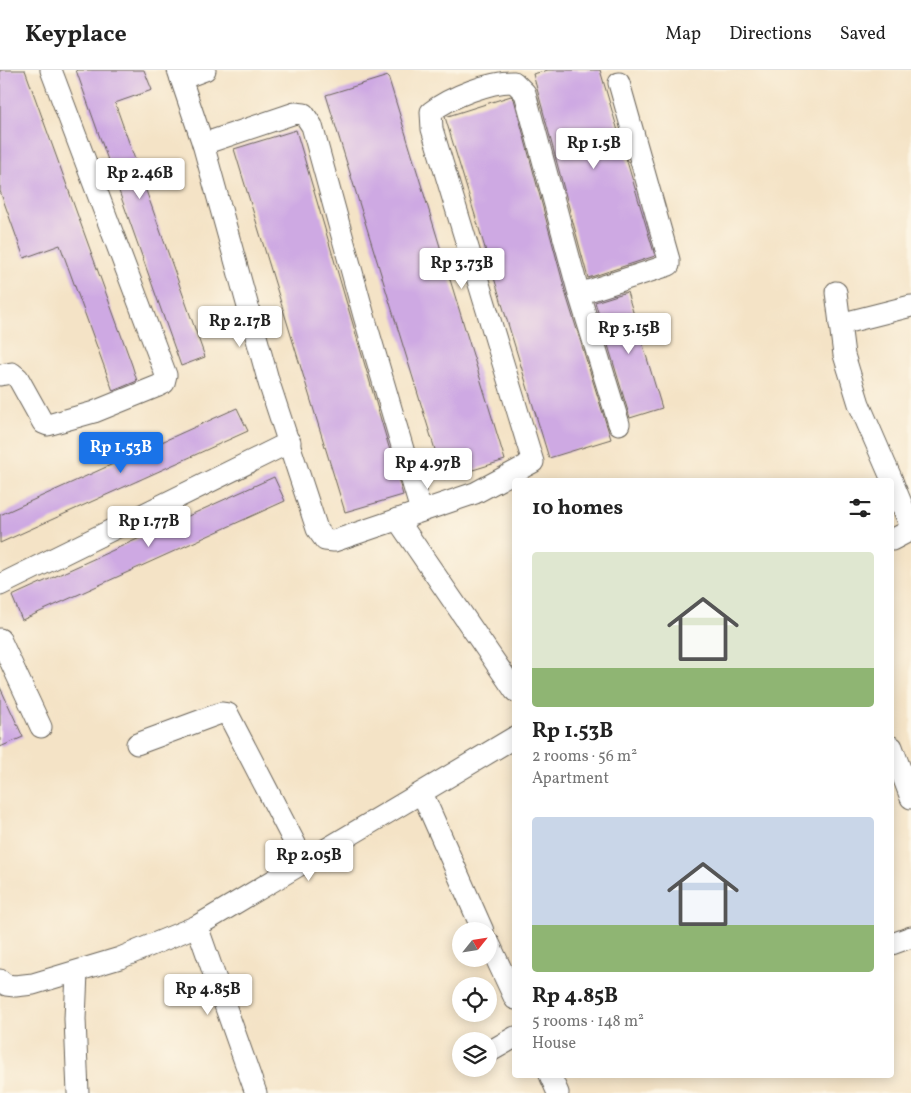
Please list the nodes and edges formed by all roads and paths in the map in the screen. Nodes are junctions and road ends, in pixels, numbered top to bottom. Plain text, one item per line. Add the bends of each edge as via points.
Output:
1 (51, 70) edge
2 (205, 70) edge
3 (181, 81) edge
4 (619, 83) dead end
5 (201, 140) junction
6 (836, 292) dead end
7 (579, 294) junction
8 (911, 306) edge
9 (840, 324) junction
10 (0, 375) edge
11 (619, 424) dead end
12 (290, 442) junction
13 (891, 478) edge
14 (894, 486) edge
15 (421, 511) junction
16 (397, 519) junction
17 (911, 528) edge
18 (894, 539) edge
19 (0, 585) edge
20 (0, 639) edge
21 (512, 687) edge
22 (41, 726) dead end
23 (512, 739) edge
24 (137, 744) dead end
25 (894, 752) edge
26 (422, 793) junction
27 (911, 798) edge
28 (305, 863) junction
29 (480, 922) edge
30 (197, 926) junction
31 (911, 937) edge
32 (894, 943) edge
33 (498, 962) edge
34 (77, 972) junction
35 (0, 980) edge
36 (512, 992) edge
37 (512, 1039) edge
38 (497, 1047) edge
39 (551, 1078) edge
40 (78, 1093) edge
41 (256, 1093) edge
42 (558, 1093) edge

1 - 10 street via 166,375 164,383 158,386 94,412 48,425 43,423 18,378 12,373
2 - 3 street
3 - 5 street
4 - 7 street via 669,265
5 - 12 street via 269,383
5 - 15 street via 296,113 304,114 312,126
6 - 9 street
7 - 11 street
7 - 15 street via 525,93 514,82 502,81 443,102 431,112 432,130 533,462 475,493
8 - 9 street
9 - 13 street via 844,355 859,404
12 - 16 street via 317,529 324,540 334,541
12 - 19 street
14 - 17 street
15 - 16 street
16 - 21 street
17 - 18 street
20 - 22 street
23 - 26 street
24 - 28 street via 221,713 228,714
25 - 27 street
26 - 28 street
26 - 29 street
28 - 30 street
30 - 34 street
30 - 41 street
31 - 32 street
33 - 36 street
34 - 35 street via 15,986
34 - 40 street
37 - 38 street
39 - 42 street

